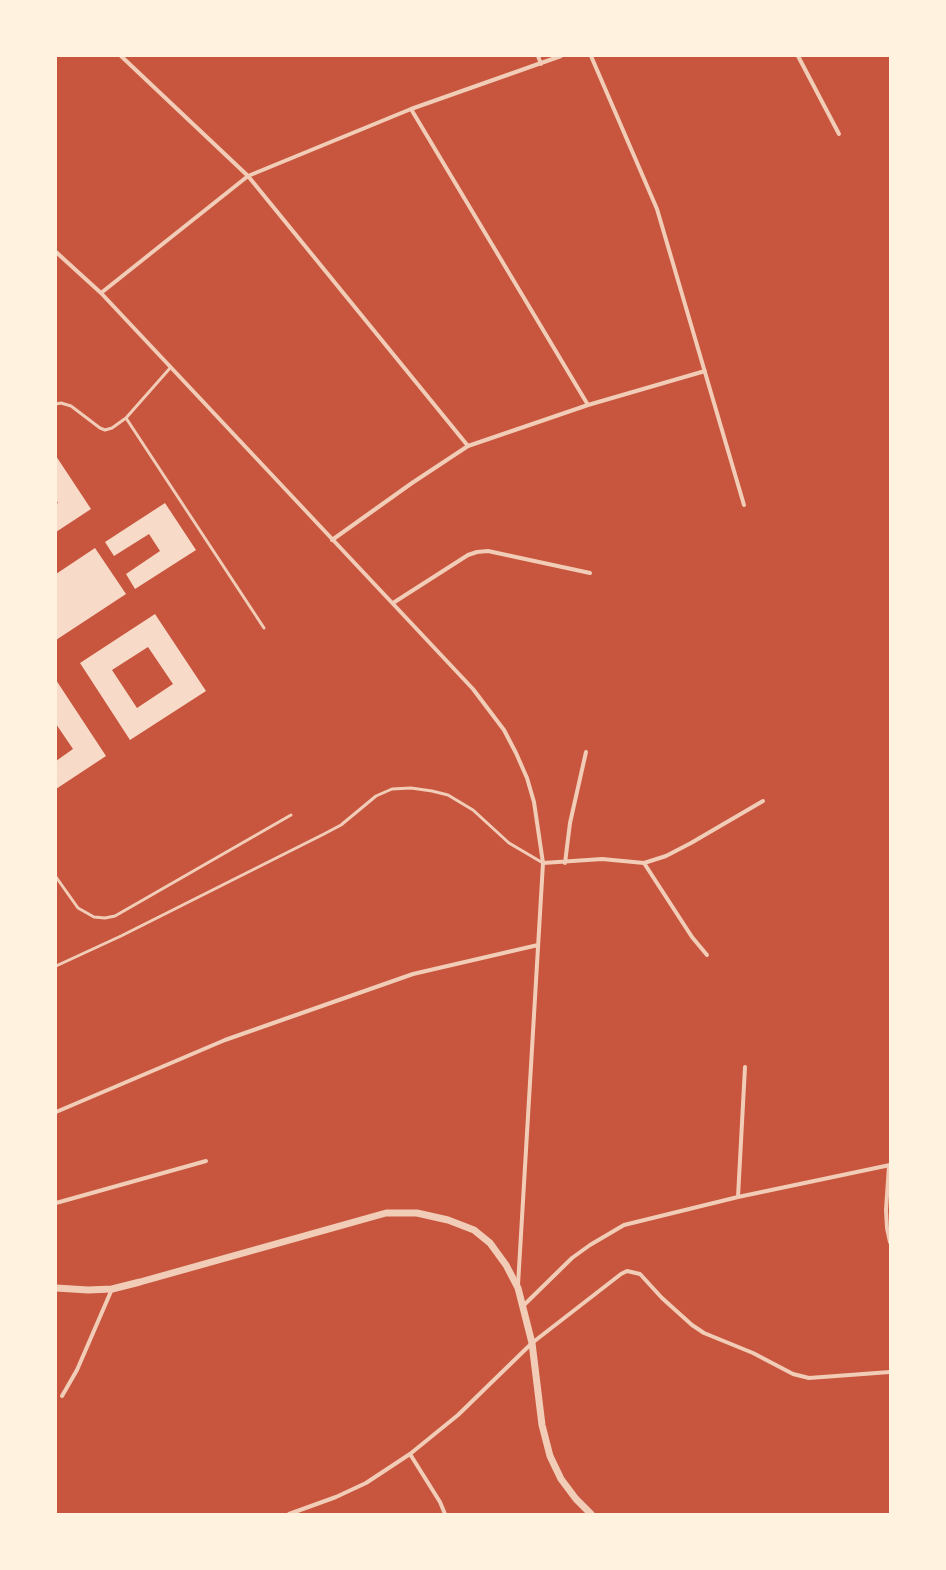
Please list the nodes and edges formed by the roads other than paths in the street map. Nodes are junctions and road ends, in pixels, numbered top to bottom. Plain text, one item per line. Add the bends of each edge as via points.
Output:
1 (121, 56) edge
2 (538, 56) edge
3 (561, 56) edge
4 (591, 56) edge
5 (798, 56) edge
6 (541, 64) junction
7 (411, 109) junction
8 (839, 134) dead end
9 (248, 176) junction
10 (56, 252) edge
11 (102, 293) junction
12 (171, 367) junction
13 (705, 371) junction
14 (56, 404) edge
15 (588, 406) junction
16 (126, 418) junction
17 (468, 446) junction
18 (744, 506) dead end
19 (332, 540) junction
20 (590, 573) dead end
21 (393, 603) junction
22 (264, 628) dead end
23 (586, 752) dead end
24 (763, 801) dead end
25 (291, 815) dead end
26 (644, 862) junction
27 (565, 863) junction
28 (543, 864) junction
29 (56, 876) edge
30 (538, 945) junction
31 (707, 955) dead end
32 (56, 966) edge
33 (745, 1067) dead end
34 (56, 1112) edge
35 (206, 1162) dead end
36 (889, 1165) edge
37 (738, 1197) junction
38 (56, 1204) edge
39 (890, 1242) edge
40 (56, 1288) edge
41 (518, 1288) junction
42 (112, 1289) junction
43 (523, 1306) junction
44 (532, 1342) junction
45 (890, 1372) edge
46 (62, 1396) dead end
47 (410, 1454) junction
48 (289, 1514) edge
49 (445, 1514) edge
50 (591, 1514) edge

1 - 9 street
2 - 6 street
3 - 6 street
4 - 13 street via 657,209
5 - 8 street
6 - 7 street
7 - 9 street
7 - 15 street
9 - 11 street
9 - 17 street
10 - 11 street
11 - 12 street
12 - 16 lane
12 - 19 street
13 - 15 street
13 - 18 street
14 - 16 lane via 71,406 105,430
15 - 17 street
16 - 22 lane
17 - 19 street
19 - 21 street
20 - 21 street via 488,551 477,552 468,555
21 - 28 street via 473,689 504,730 524,772 534,802
23 - 27 street via 570,823
24 - 26 street via 666,856
25 - 29 lane via 116,916 94,917 78,908
26 - 27 street via 602,859
26 - 31 street via 692,937
27 - 28 street
28 - 30 street
28 - 32 lane via 509,842 473,810 448,795 418,789 392,789 376,796 341,825 324,834
30 - 34 street via 413,974 225,1040
30 - 41 street
33 - 37 street
35 - 38 street
36 - 37 street
36 - 39 street via 886,1210
37 - 43 street via 618,1228 572,1258
40 - 42 street
41 - 42 street via 506,1264 490,1243 474,1230 448,1220 417,1213 386,1213
41 - 43 street
42 - 46 street via 77,1370
43 - 44 street
44 - 45 street via 627,1271 640,1274 662,1298 704,1333 753,1353 793,1374 809,1378
44 - 47 street via 458,1415
44 - 50 street via 542,1425 550,1456 560,1479
47 - 48 street via 366,1483
47 - 49 street

